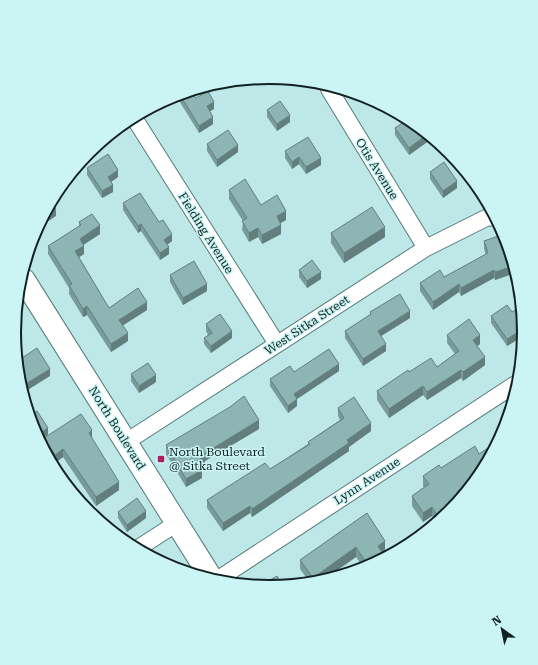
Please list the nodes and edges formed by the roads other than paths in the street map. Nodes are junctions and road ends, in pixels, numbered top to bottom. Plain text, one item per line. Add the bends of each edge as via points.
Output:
1 (331, 93) edge
2 (137, 123) edge
3 (488, 218) edge
4 (426, 248) junction
5 (26, 283) edge
6 (277, 344) junction
7 (511, 387) edge
8 (126, 442) junction
9 (177, 523) junction
10 (142, 545) edge
11 (208, 573) edge
12 (223, 576) edge

1 - 4 street, Otis Avenue
2 - 6 street, Fielding Avenue
3 - 4 street, West Sitka Street
4 - 6 street, West Sitka Street
5 - 8 street, North Boulevard
6 - 8 street, West Sitka Street
7 - 12 street, Lynn Avenue
8 - 9 street, North Boulevard
9 - 10 street
9 - 11 street, North Boulevard

